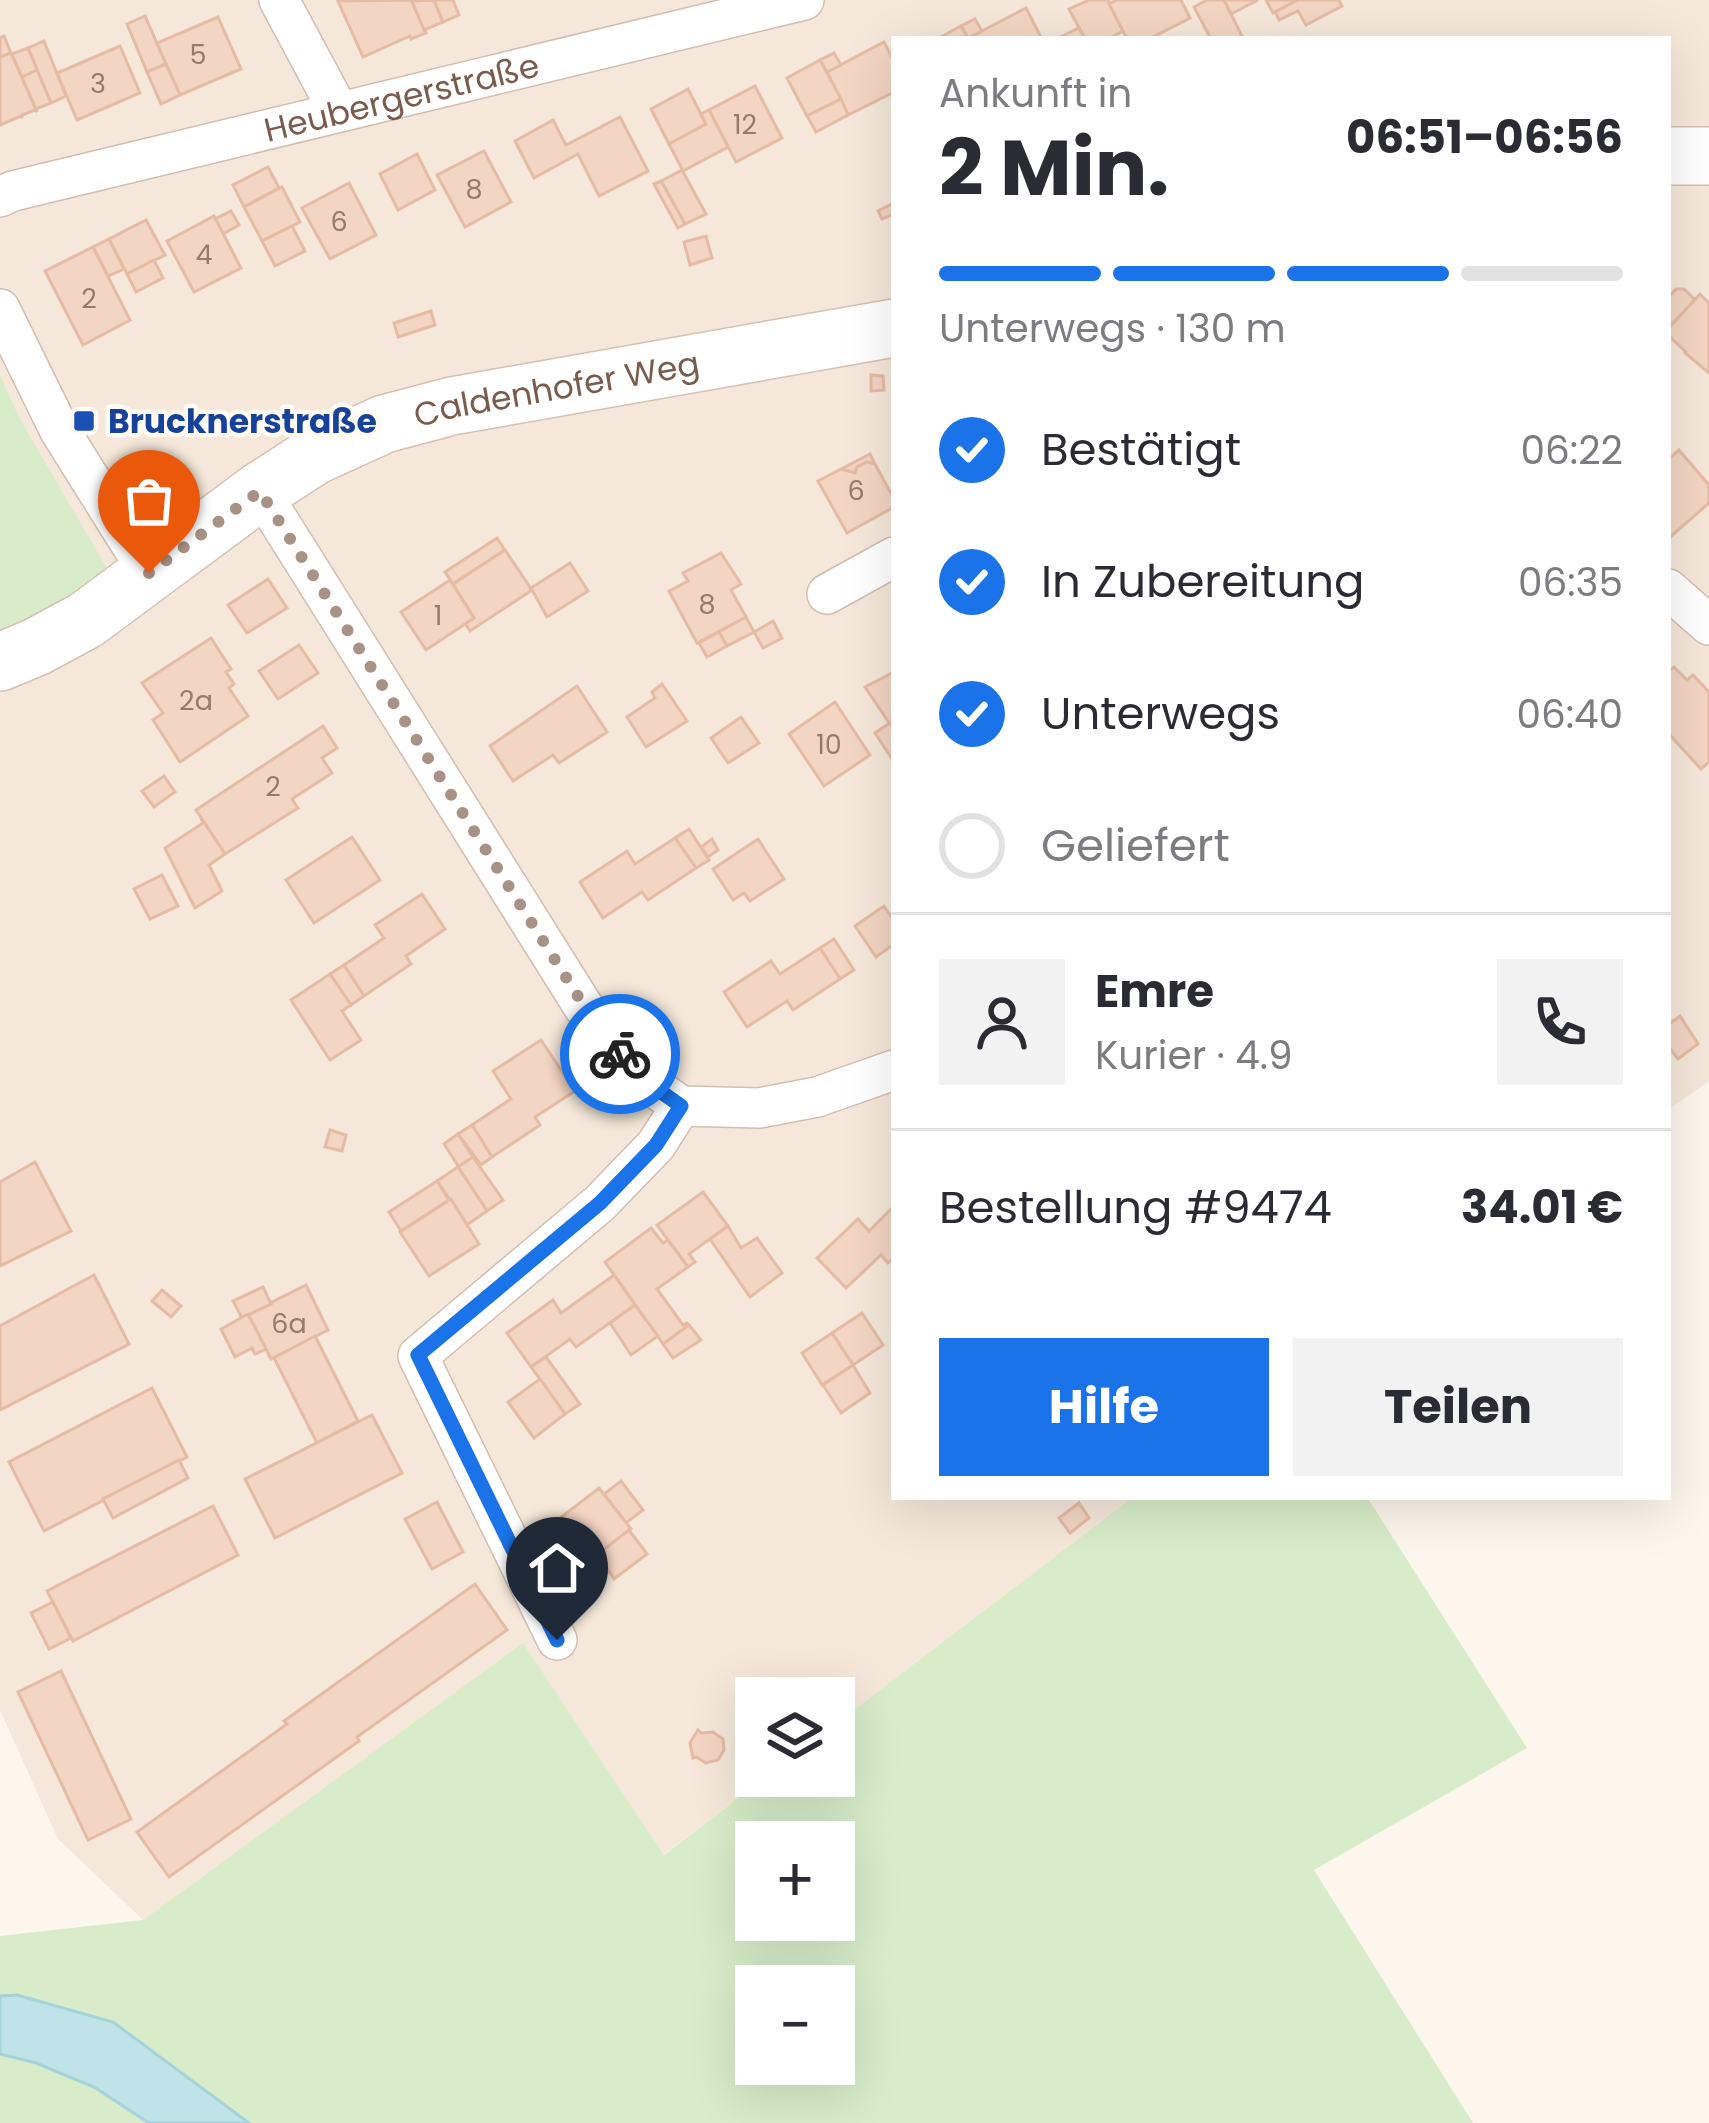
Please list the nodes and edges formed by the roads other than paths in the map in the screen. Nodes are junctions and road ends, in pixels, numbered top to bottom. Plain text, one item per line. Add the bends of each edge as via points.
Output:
1 (279, 0) edge
2 (804, 0) edge
3 (696, 12) edge
4 (338, 112) junction
5 (1671, 156) edge
6 (1709, 156) edge
7 (0, 197) edge
8 (0, 309) edge
9 (891, 329) edge
10 (260, 491) junction
11 (891, 559) edge
12 (149, 573) junction
13 (1671, 592) edge
14 (827, 594) dead end
15 (1709, 625) edge
16 (0, 662) edge
17 (891, 1071) edge
18 (681, 1106) junction
19 (557, 1640) dead end

1 - 4 street
2 - 3 street, Heubergerstraße
3 - 4 street, Heubergerstraße
4 - 7 street, Heubergerstraße
5 - 6 main road
8 - 12 street via 60,431
9 - 10 main road, Caldenhofer Weg via 429,412 314,456
10 - 12 main road, Caldenhofer Weg
10 - 18 street via 584,1006 640,1077
11 - 14 street
12 - 16 main road, Caldenhofer Weg via 86,620
13 - 15 street
17 - 18 street via 759,1108
18 - 19 street via 600,1203 418,1355

